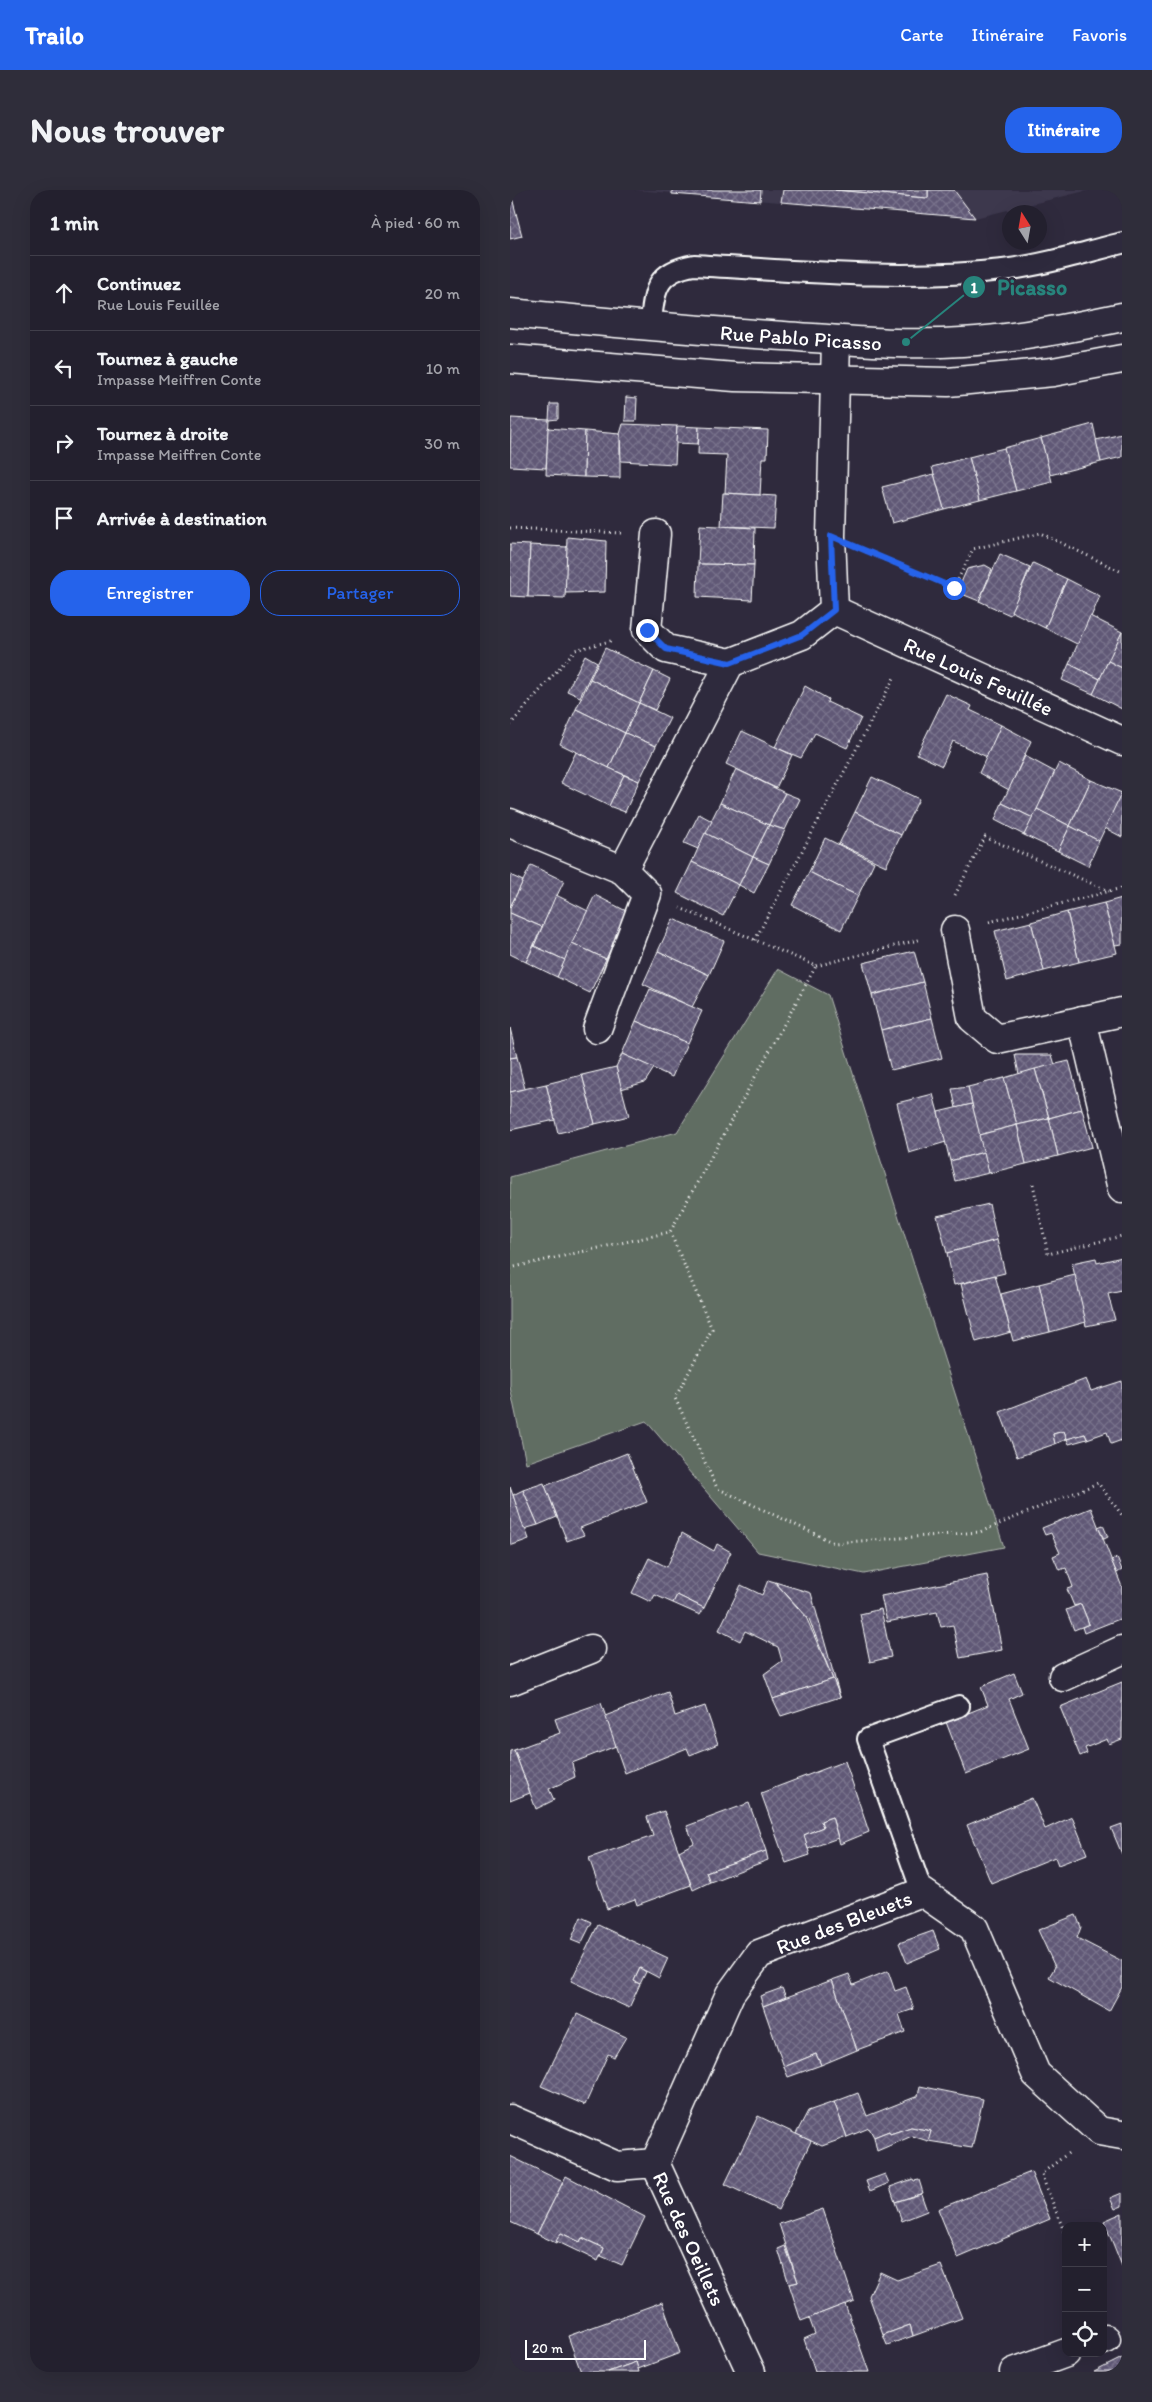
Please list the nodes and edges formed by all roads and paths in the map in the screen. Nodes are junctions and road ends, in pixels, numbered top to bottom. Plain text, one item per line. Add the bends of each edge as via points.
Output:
1 (1122, 243) edge
2 (510, 313) edge
3 (1122, 317) edge
4 (650, 327) junction
5 (836, 340) junction
6 (510, 358) edge
7 (1122, 359) edge
8 (834, 380) junction
9 (510, 528) edge
10 (656, 534) joint
11 (831, 536) junction
12 (1122, 572) edge
13 (834, 610) junction
14 (647, 630) junction
15 (911, 645) junction
16 (730, 663) junction
17 (510, 725) edge
18 (1122, 742) edge
19 (510, 823) edge
20 (623, 870) junction
21 (1110, 891) dead end
22 (647, 894) junction
23 (951, 903) dead end
24 (955, 930) dead end
25 (756, 940) junction
26 (1122, 1012) edge
27 (1082, 1020) junction
28 (597, 1029) dead end
29 (1033, 1184) dead end
30 (1122, 1189) edge
31 (670, 1232) junction
32 (1122, 1236) edge
33 (510, 1268) edge
34 (1122, 1515) edge
35 (591, 1649) dead end
36 (1122, 1650) edge
37 (1062, 1677) dead end
38 (510, 1681) edge
39 (959, 1706) dead end
40 (922, 1892) junction
41 (510, 2118) edge
42 (1110, 2133) edge
43 (655, 2163) junction
44 (1062, 2226) edge
45 (1062, 2354) edge
46 (750, 2372) edge
47 (1014, 2372) edge

1 - 4 lane via 1058,260 935,275 694,264 664,276 656,286
2 - 4 street, Rue Pablo Picasso
3 - 5 street, Rue Pablo Picasso via 1068,328 962,342
4 - 5 street, Rue Pablo Picasso
5 - 8 street
6 - 8 street, Rue Pablo Picasso via 735,377
7 - 8 street, Rue Pablo Picasso via 1053,372 948,382
8 - 11 street
9 - 10 path
10 - 14 street
11 - 12 path via 954,588 973,549 1040,533
11 - 13 street
13 - 15 street, Rue Louis Feuillée
13 - 16 street via 802,635
14 - 16 street via 666,649
14 - 17 path via 575,650
15 - 18 street, Rue Louis Feuillée
15 - 25 path
16 - 20 street
19 - 20 street
20 - 22 street
21 - 23 path via 985,837
22 - 25 path
22 - 28 street
24 - 27 street via 972,1018 998,1039
25 - 31 path via 816,966
26 - 27 street
27 - 30 street
29 - 32 path via 1048,1254
31 - 33 path
31 - 34 path via 712,1329 674,1398 717,1488 834,1543 980,1532 1098,1483
35 - 38 street
36 - 37 street
39 - 40 lane via 868,1739
40 - 42 street, Rue des Bleuets via 974,1928 1036,2074
40 - 43 street, Rue des Bleuets via 759,1954 730,1994
41 - 43 street, Rue des Oeillets via 617,2166
42 - 44 path via 1041,2174
43 - 46 street, Rue des Oeillets
45 - 47 street

